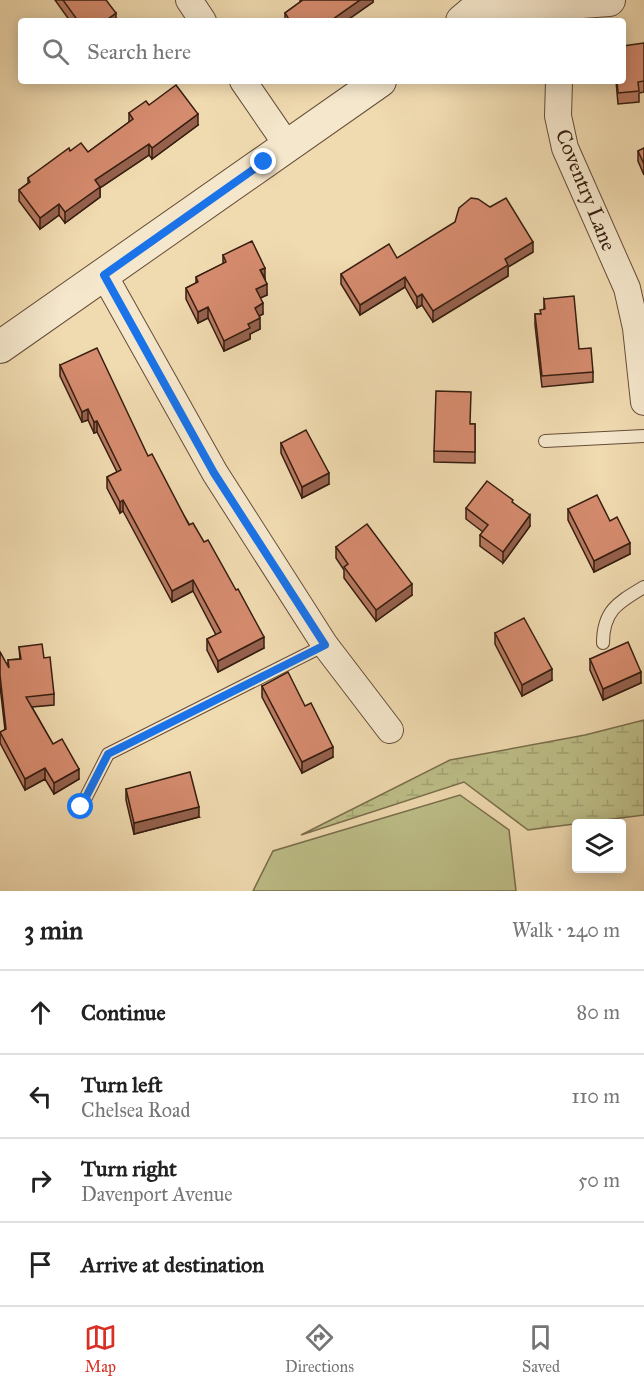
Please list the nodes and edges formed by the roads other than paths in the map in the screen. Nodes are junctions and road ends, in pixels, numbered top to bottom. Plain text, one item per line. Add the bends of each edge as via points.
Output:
1 (189, 0) edge
2 (609, 0) edge
3 (478, 8) edge
4 (568, 12) edge
5 (200, 18) edge
6 (245, 84) edge
7 (376, 84) edge
8 (559, 84) edge
9 (287, 145) junction
10 (104, 275) junction
11 (0, 347) edge
12 (644, 402) edge
13 (644, 436) edge
14 (545, 441) dead end
15 (644, 586) edge
16 (603, 643) dead end
17 (325, 645) junction
18 (390, 730) dead end
19 (81, 807) dead end

1 - 5 street
2 - 4 street
3 - 4 street
6 - 9 street
7 - 9 street
8 - 12 street, Coventry Lane via 558,116 565,148 627,288 636,328
9 - 10 street
10 - 11 street
10 - 17 street via 214,473
13 - 14 lane
15 - 16 lane via 610,611
17 - 18 street
17 - 19 lane via 108,754

